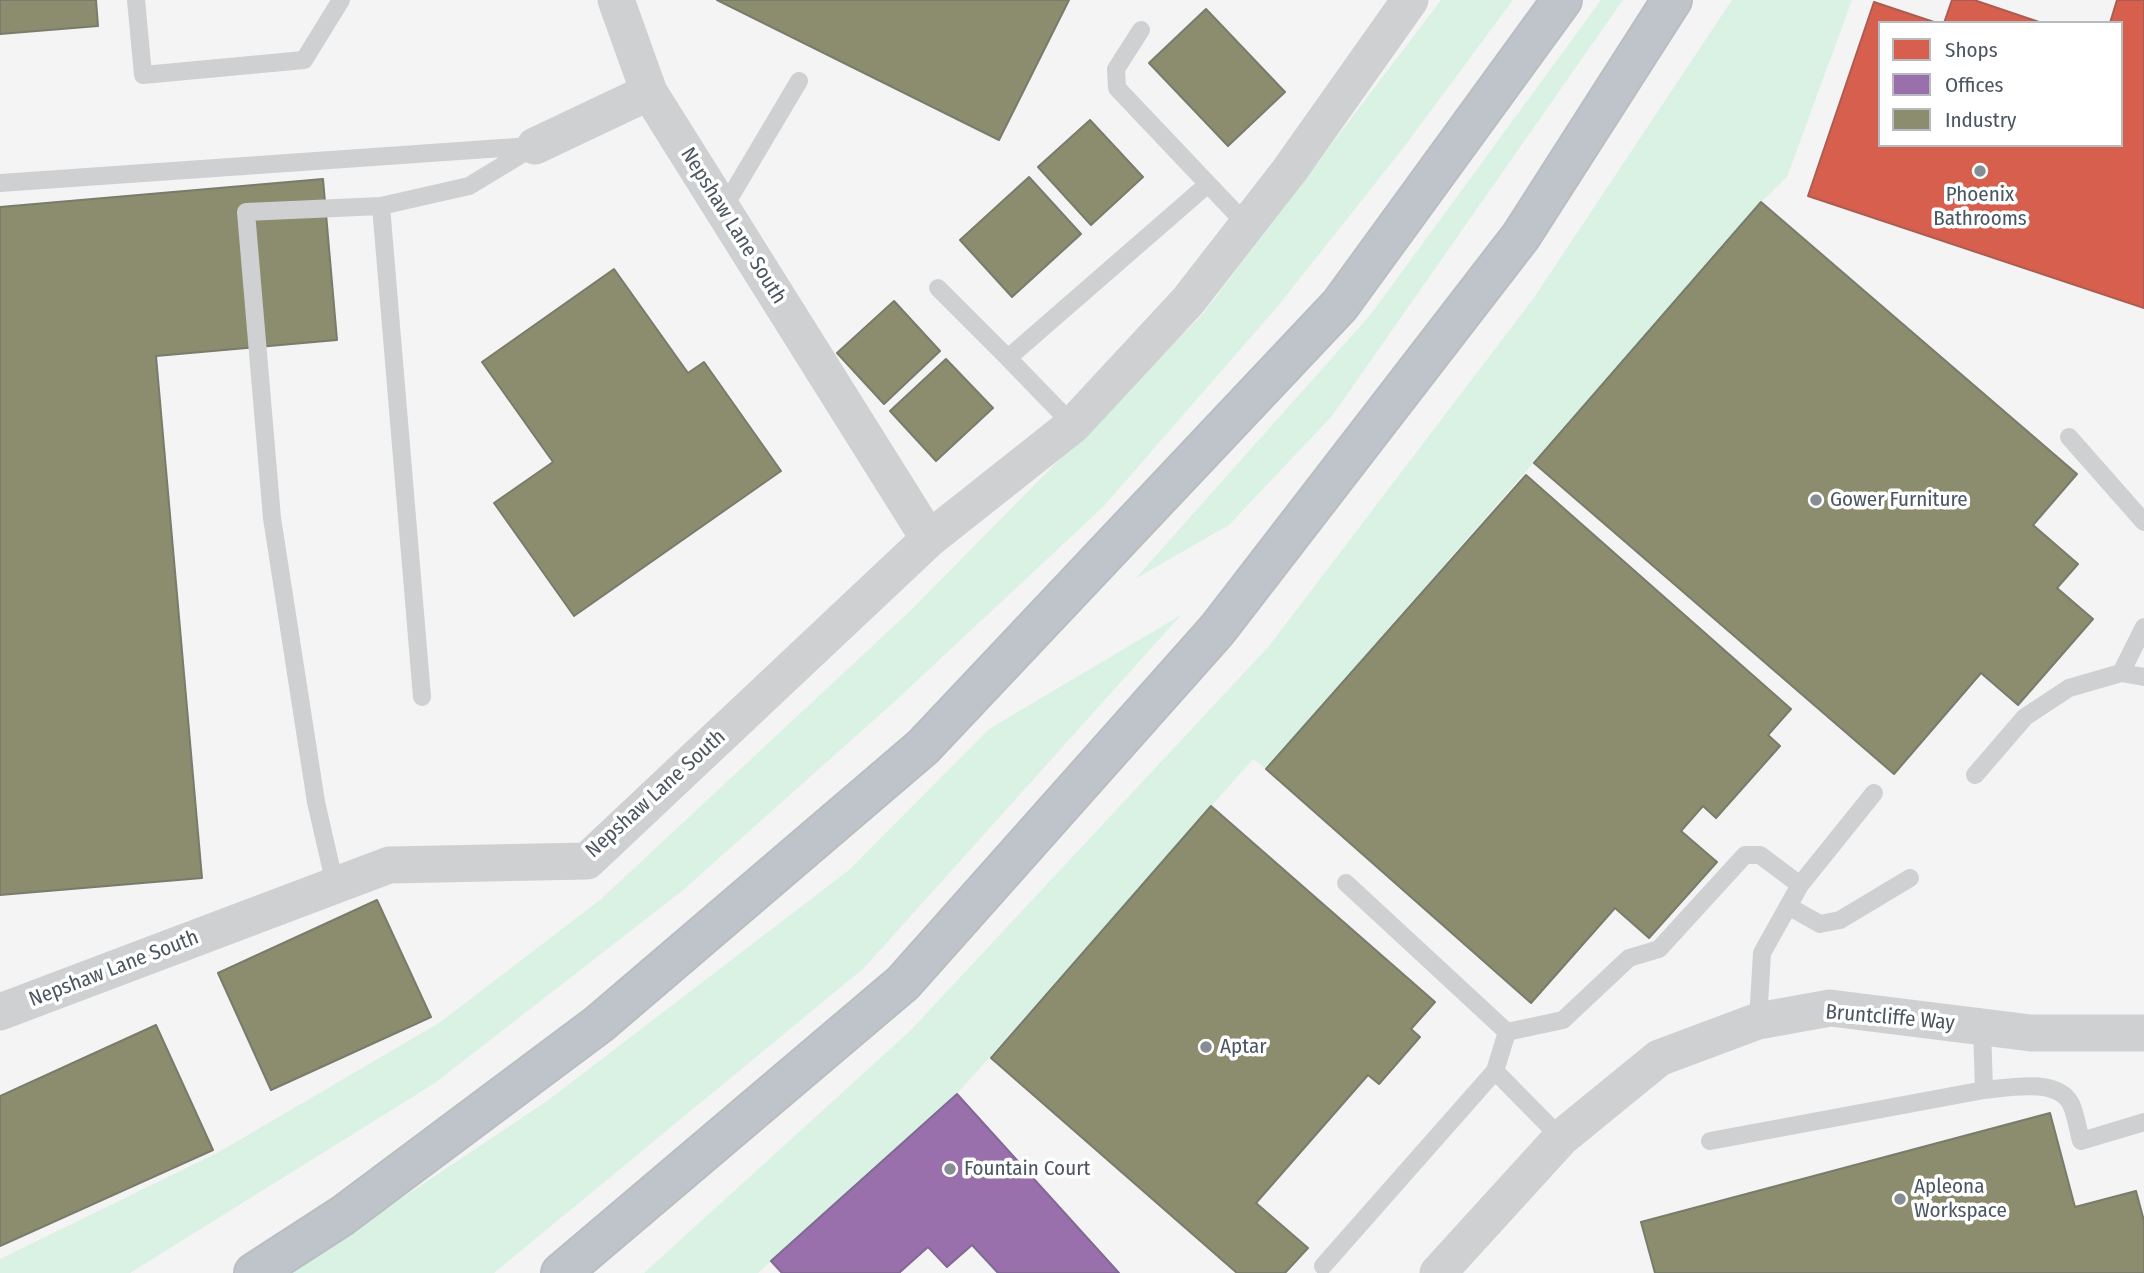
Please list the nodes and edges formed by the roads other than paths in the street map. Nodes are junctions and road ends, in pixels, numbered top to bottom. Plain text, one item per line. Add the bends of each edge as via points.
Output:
1 (136, 0) edge
2 (341, 0) edge
3 (616, 0) edge
4 (1410, 0) edge
5 (1562, 0) edge
6 (1672, 0) edge
7 (1140, 30) dead end
8 (799, 81) dead end
9 (649, 92) junction
10 (535, 146) junction
11 (0, 183) edge
12 (1208, 184) junction
13 (382, 206) junction
14 (723, 209) junction
15 (1247, 225) junction
16 (938, 288) dead end
17 (1008, 358) junction
18 (1073, 425) junction
19 (2068, 437) dead end
20 (2144, 523) edge
21 (929, 539) junction
22 (2144, 627) edge
23 (2121, 673) junction
24 (2144, 677) edge
25 (422, 697) dead end
26 (1975, 775) dead end
27 (1874, 793) dead end
28 (1910, 878) dead end
29 (1346, 883) dead end
30 (335, 885) junction
31 (1800, 885) junction
32 (1788, 906) junction
33 (0, 1012) edge
34 (1758, 1021) junction
35 (1982, 1027) junction
36 (1507, 1032) junction
37 (2144, 1033) edge
38 (1495, 1070) junction
39 (1984, 1090) junction
40 (2144, 1122) edge
41 (1561, 1138) junction
42 (1710, 1141) dead end
43 (1323, 1266) dead end
44 (1452, 1266) edge
45 (254, 1273) edge
46 (561, 1273) edge

1 - 2 lane via 143,75 304,60
3 - 9 street, Nepshaw Lane South
4 - 15 street, Nepshaw Lane South
5 - 45 highway via 1340,304 923,747 599,1024 342,1216
6 - 46 highway via 1521,236 1217,630 903,983
7 - 12 lane via 1116,69 1117,88
8 - 14 lane
9 - 10 street
9 - 14 street, Nepshaw Lane South
10 - 11 lane
10 - 13 lane via 469,186
12 - 15 lane
12 - 17 lane
13 - 25 lane
13 - 30 lane via 246,212 272,518 316,802
14 - 21 street, Nepshaw Lane South
15 - 18 street, Nepshaw Lane South via 1188,301
16 - 17 lane
17 - 18 lane
18 - 21 street, Nepshaw Lane South
19 - 20 lane
21 - 30 street, Nepshaw Lane South via 587,861 389,865
22 - 23 lane
23 - 24 lane
23 - 26 lane via 2068,688 2025,717
27 - 31 lane
28 - 32 lane via 1840,920 1820,924
29 - 36 lane
30 - 33 street, Nepshaw Lane South
31 - 32 lane
31 - 36 lane via 1760,855 1745,855 1659,949 1629,958 1563,1020
32 - 34 lane via 1762,953
34 - 35 street, Bruntcliffe Way via 1830,1008
34 - 41 street, Bruntcliffe Way via 1659,1058
35 - 37 street, Bruntcliffe Way via 2031,1033
35 - 39 lane
36 - 38 lane
38 - 41 lane
38 - 43 lane
39 - 40 lane via 2034,1087 2059,1091 2071,1104 2081,1141
39 - 42 lane
41 - 44 street, Bruntcliffe Way

